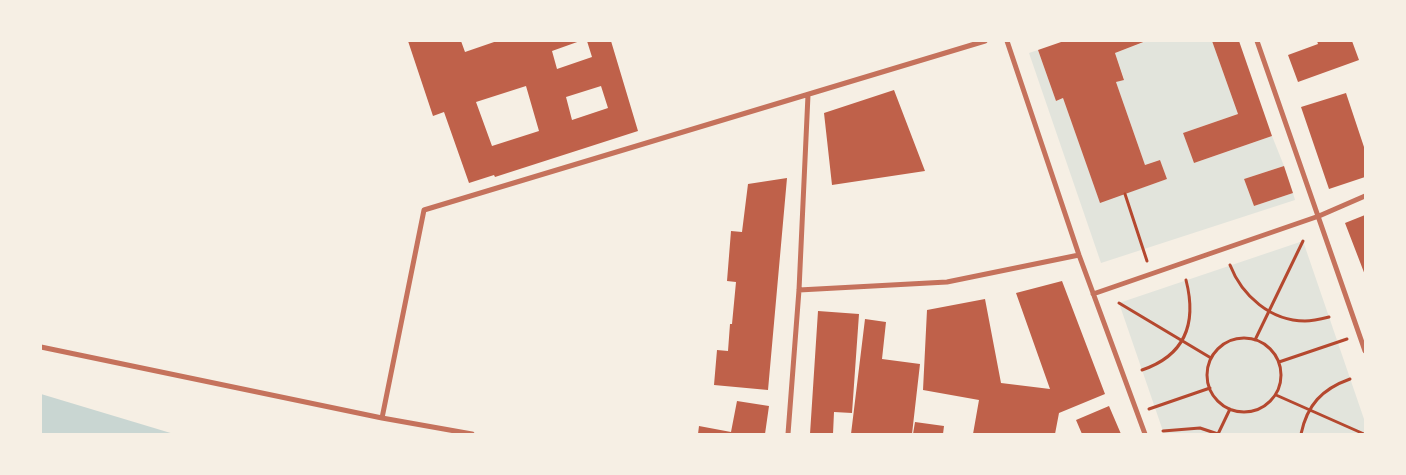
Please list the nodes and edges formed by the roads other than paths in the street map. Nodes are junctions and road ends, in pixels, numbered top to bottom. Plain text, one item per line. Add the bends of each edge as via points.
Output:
1 (985, 41) edge
2 (1007, 41) edge
3 (1258, 41) edge
4 (808, 95) junction
5 (1365, 196) edge
6 (1319, 216) junction
7 (1079, 255) junction
8 (799, 290) junction
9 (1093, 294) junction
10 (41, 347) edge
11 (1365, 351) edge
12 (382, 418) junction
13 (472, 434) edge
14 (788, 434) edge
15 (1145, 434) edge

1 - 4 street
2 - 7 street
3 - 6 street
4 - 8 street
4 - 12 street via 424,210
5 - 6 street
6 - 9 street
6 - 11 street
7 - 8 street via 947,282
7 - 9 street
8 - 14 street
9 - 15 street
10 - 12 street
12 - 13 street

